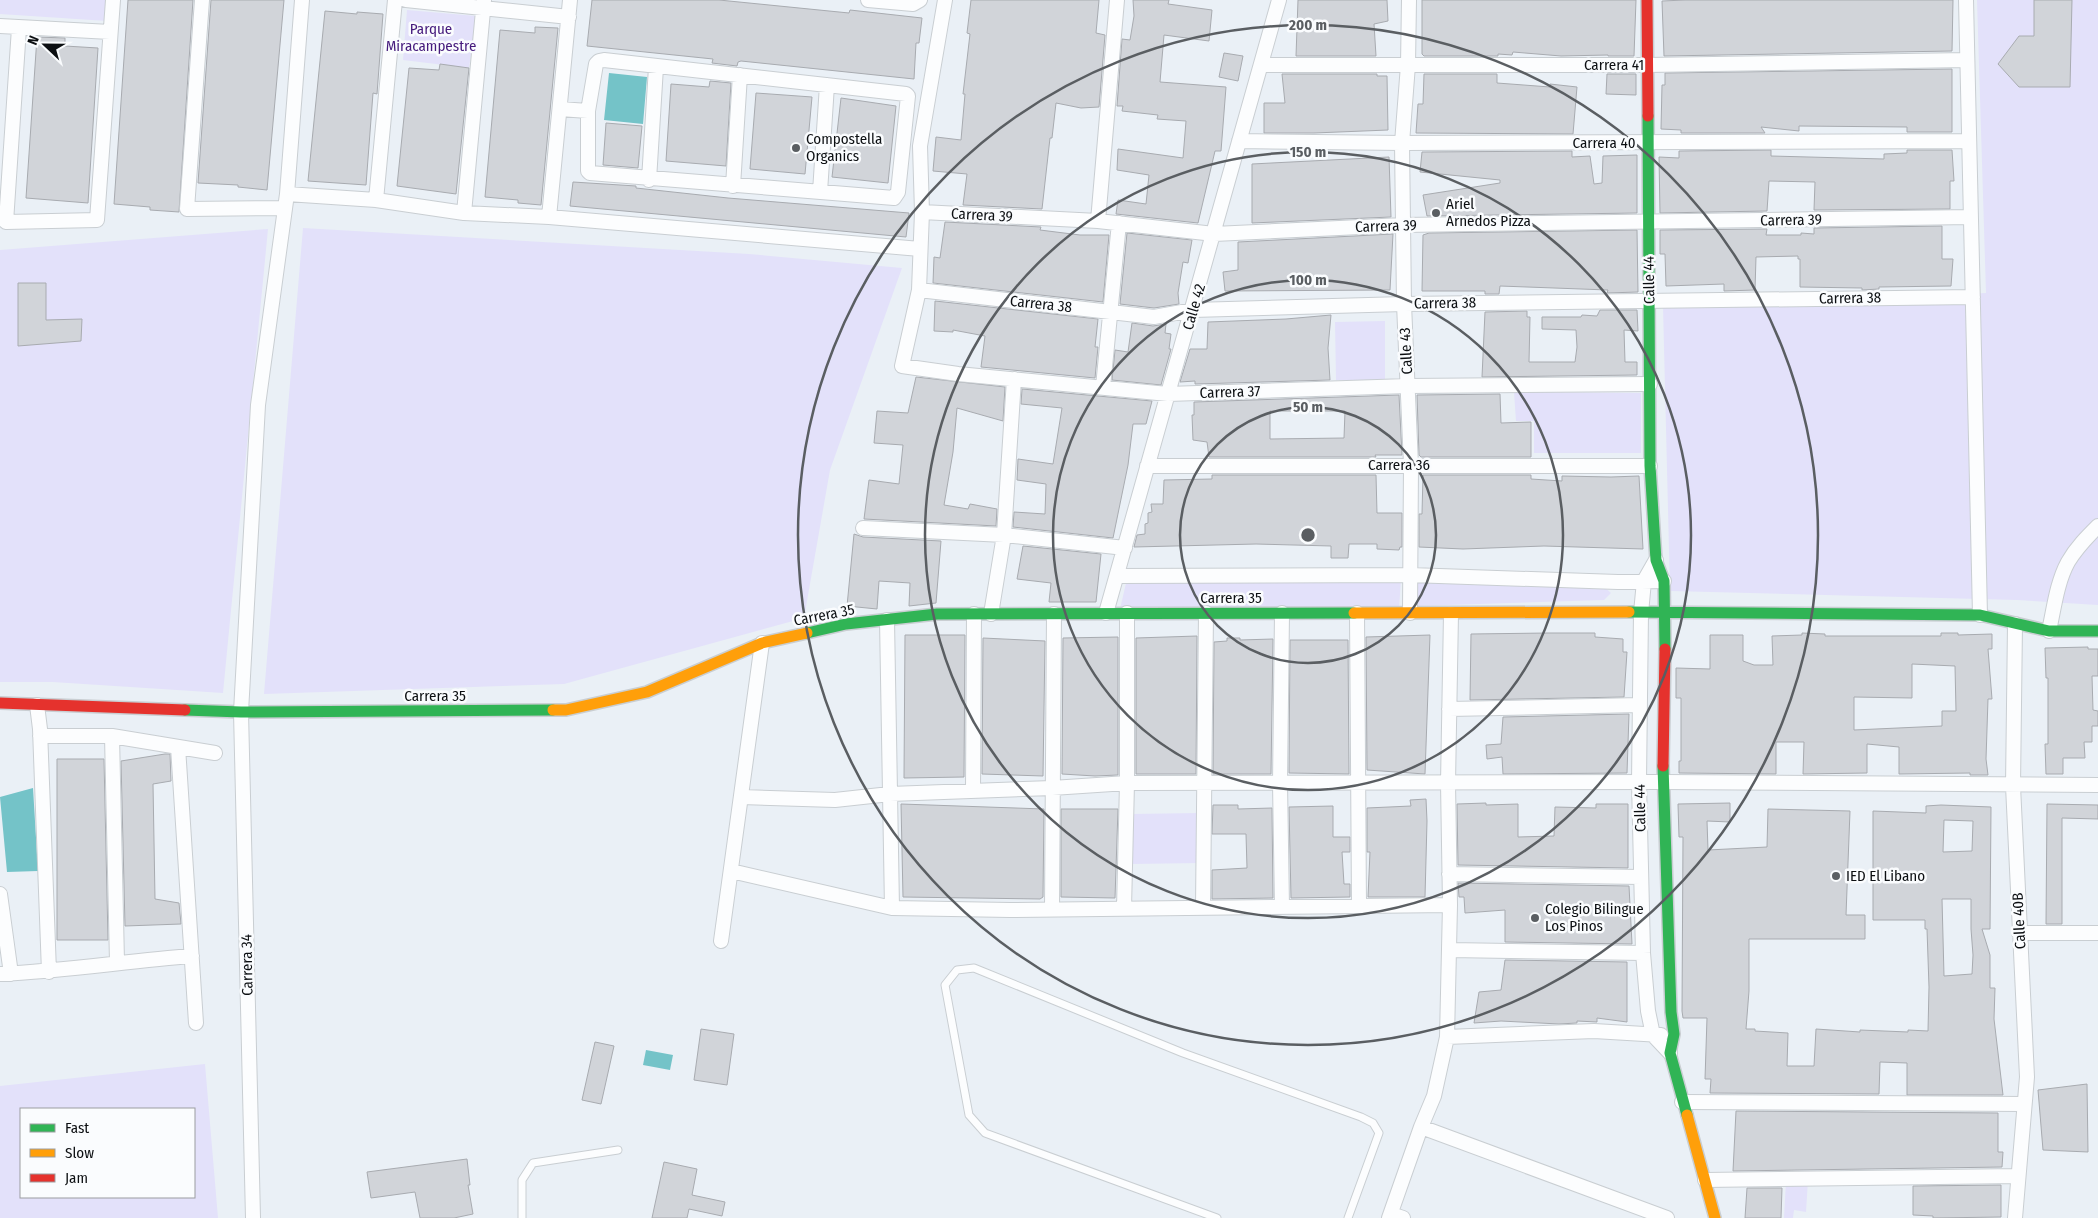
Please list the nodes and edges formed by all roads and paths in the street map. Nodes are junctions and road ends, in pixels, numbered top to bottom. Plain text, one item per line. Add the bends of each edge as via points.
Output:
1 (113, 0) edge
2 (202, 0) edge
3 (302, 0) edge
4 (395, 0) edge
5 (406, 0) edge
6 (570, 0) edge
7 (868, 0) edge
8 (920, 0) edge
9 (945, 0) edge
10 (1117, 0) edge
11 (1279, 0) edge
12 (1409, 0) edge
13 (1647, 0) edge
14 (1966, 0) edge
15 (483, 4) edge
16 (569, 16) junction
17 (0, 26) edge
18 (19, 28) junction
19 (110, 32) junction
20 (1967, 60) junction
21 (1261, 64) junction
22 (1647, 64) junction
23 (1408, 65) junction
24 (656, 67) junction
25 (740, 75) junction
26 (827, 85) junction
27 (560, 109) junction
28 (588, 111) junction
29 (1239, 141) junction
30 (1969, 141) junction
31 (1648, 142) junction
32 (1402, 143) junction
33 (649, 180) junction
34 (733, 186) junction
35 (820, 192) junction
36 (376, 200) junction
37 (286, 201) junction
38 (922, 212) junction
39 (464, 213) junction
40 (549, 217) junction
41 (1971, 217) junction
42 (1098, 221) junction
43 (1648, 222) junction
44 (1118, 223) junction
45 (1404, 225) junction
46 (1214, 234) junction
47 (920, 249) junction
48 (919, 290) junction
49 (1973, 297) junction
50 (1649, 300) junction
51 (1404, 304) junction
52 (1193, 310) junction
53 (1111, 312) junction
54 (1014, 379) junction
55 (1650, 384) junction
56 (1408, 386) junction
57 (1103, 387) junction
58 (1168, 394) junction
59 (1411, 465) junction
60 (1147, 466) junction
61 (1650, 466) junction
62 (2098, 526) edge
63 (863, 528) dead end
64 (1004, 535) junction
65 (1124, 548) junction
66 (1656, 560) junction
67 (1410, 575) junction
68 (1117, 576) junction
69 (1644, 581) junction
70 (1664, 581) junction
71 (1666, 612) junction
72 (1106, 613) junction
73 (1127, 613) junction
74 (1206, 613) junction
75 (1282, 613) junction
76 (1357, 613) junction
77 (1410, 613) junction
78 (1642, 613) junction
79 (974, 614) junction
80 (992, 614) junction
81 (1054, 614) junction
82 (1452, 614) junction
83 (1980, 615) junction
84 (887, 620) junction
85 (2015, 624) junction
86 (2049, 631) junction
87 (2098, 631) edge
88 (762, 643) junction
89 (0, 703) edge
90 (37, 705) junction
91 (1640, 705) junction
92 (1449, 709) junction
93 (241, 712) junction
94 (40, 736) junction
95 (112, 736) junction
96 (178, 747) junction
97 (215, 754) dead end
98 (1448, 782) junction
99 (1639, 782) junction
100 (1663, 782) junction
101 (1127, 783) junction
102 (1205, 783) junction
103 (1280, 783) junction
104 (1358, 783) junction
105 (2098, 785) edge
106 (2013, 786) junction
107 (1052, 788) junction
108 (973, 791) junction
109 (890, 794) junction
110 (741, 797) junction
111 (731, 871) junction
112 (1450, 874) junction
113 (1641, 877) junction
114 (0, 894) edge
115 (1450, 905) junction
116 (1358, 906) junction
117 (1203, 907) junction
118 (1282, 907) junction
119 (892, 908) junction
120 (1124, 908) junction
121 (1052, 909) junction
122 (2019, 933) junction
123 (2098, 933) edge
124 (721, 941) dead end
125 (1450, 950) junction
126 (1643, 953) junction
127 (192, 956) junction
128 (118, 962) junction
129 (49, 972) junction
130 (5, 974) edge
131 (196, 1023) dead end
132 (1674, 1034) junction
133 (1653, 1035) junction
134 (1447, 1037) junction
135 (1670, 1053) junction
136 (1682, 1102) junction
137 (2024, 1104) junction
138 (1421, 1127) junction
139 (618, 1150) dead end
140 (2018, 1176) junction
141 (1705, 1180) junction
142 (1394, 1217) edge
143 (253, 1218) edge
144 (522, 1218) edge
145 (1217, 1218) edge
146 (1348, 1218) edge
147 (1667, 1218) edge
148 (1715, 1218) edge
149 (2014, 1218) edge

1 - 19 street
2 - 37 street via 187,209
3 - 37 street, Carrera 34
4 - 36 street
5 - 15 street
6 - 16 street
7 - 8 street via 913,4
9 - 38 street via 920,146
10 - 42 street
11 - 21 street, Calle 42
12 - 23 street, Calle 43
13 - 22 street, Calle 44
14 - 20 street
15 - 16 street
15 - 39 street
16 - 27 street
17 - 18 street
18 - 19 street
18 - 19 street via 6,222 97,220
20 - 22 street, Carrera 41
20 - 30 street
21 - 23 street, Carrera 41
21 - 29 street, Calle 42
22 - 23 street, Carrera 41
22 - 31 street, Calle 44
23 - 32 street, Calle 43
24 - 25 street
24 - 28 street via 599,61
24 - 33 street
25 - 26 street
25 - 34 street
26 - 35 street
26 - 35 street via 908,96 897,195 894,198
27 - 28 street
27 - 40 street
28 - 33 street via 588,171
29 - 32 street, Carrera 40
29 - 46 street, Calle 42
30 - 31 street, Carrera 40
30 - 41 street
31 - 32 street, Carrera 40
31 - 43 street, Calle 44
32 - 45 street, Calle 43
33 - 34 street
34 - 35 street
36 - 37 street
36 - 39 street
37 - 93 street, Carrera 34 via 258,405
38 - 42 street, Carrera 39
38 - 47 street
39 - 40 street
40 - 47 street
41 - 43 street, Carrera 39
41 - 49 street
42 - 44 street, Carrera 39
43 - 45 street, Carrera 39
43 - 50 street, Calle 44
44 - 46 street, Carrera 39
44 - 53 street
45 - 46 street, Carrera 39
45 - 51 street, Calle 43
46 - 52 street, Calle 42
47 - 48 street
48 - 53 street, Carrera 38
48 - 54 street, Carrera 37 via 902,366
49 - 50 street, Carrera 38
49 - 83 street
50 - 51 street, Carrera 38
50 - 55 street, Calle 44
51 - 52 street, Carrera 38
51 - 56 street, Calle 43
52 - 53 street, Carrera 38 via 1154,317
52 - 58 street, Calle 42
53 - 57 street
54 - 57 street, Carrera 37
54 - 64 street
55 - 56 street, Carrera 37
55 - 61 street, Calle 44
56 - 58 street, Carrera 37
56 - 59 street, Calle 43
57 - 58 street, Carrera 37
58 - 60 street, Calle 42
59 - 60 street, Carrera 36
59 - 61 street, Carrera 36
59 - 67 street, Calle 43
60 - 65 street, Calle 42
61 - 66 street, Calle 44
62 - 86 street via 2067,563
63 - 64 street
64 - 65 street
64 - 80 street
65 - 68 street, Calle 42
66 - 69 street, Calle 44
66 - 70 street, Calle 44
67 - 68 street
67 - 69 street
67 - 77 street, Calle 43
68 - 72 street, Calle 42
69 - 70 street
69 - 78 street, Calle 44
70 - 71 street, Calle 44
71 - 78 street, Carrera 35
71 - 83 street, Carrera 35
71 - 100 street, Calle 44
72 - 73 street, Carrera 35
72 - 81 street, Carrera 35
73 - 74 street, Carrera 35
73 - 101 street
74 - 75 street, Carrera 35
74 - 102 street
75 - 76 street, Carrera 35
75 - 103 street
76 - 77 street, Carrera 35
76 - 104 street
77 - 82 street, Carrera 35
78 - 82 street, Carrera 35
78 - 91 street, Calle 44
79 - 80 street, Carrera 35
79 - 84 street, Carrera 35 via 937,614
79 - 108 street
80 - 81 street, Carrera 35
81 - 107 street
82 - 92 street
83 - 85 street, Carrera 35
84 - 88 street, Carrera 35 via 846,624
84 - 109 street
85 - 86 street, Carrera 35
85 - 106 street, Calle 40B
86 - 87 street, Carrera 35
88 - 93 street, Carrera 35 via 647,692 566,710
88 - 110 street
89 - 90 street, Carrera 35
90 - 93 street, Carrera 35
90 - 94 street
91 - 92 street
91 - 99 street, Calle 44
92 - 98 street
93 - 143 street, Carrera 34
94 - 95 street
94 - 129 street
95 - 96 street
95 - 128 street
96 - 97 street
96 - 127 street
98 - 99 street
98 - 104 street
98 - 112 street
99 - 100 street
99 - 113 street, Calle 44
100 - 106 street
100 - 132 street, Calle 44
101 - 102 street
101 - 107 street
101 - 120 street
102 - 103 street
102 - 117 street
103 - 104 street
103 - 118 street
104 - 116 street
105 - 106 street
106 - 122 street, Calle 40B
107 - 108 street
107 - 121 street
108 - 109 street
109 - 110 street via 835,800
109 - 119 street
110 - 111 street
111 - 119 street
111 - 124 street
112 - 113 street
112 - 115 street
113 - 126 street, Calle 44
114 - 130 street
115 - 116 street
115 - 125 street
116 - 118 street
117 - 118 street
117 - 120 street
119 - 121 street
120 - 121 street
122 - 123 street
122 - 137 street, Calle 40B via 2027,1077
125 - 126 street
125 - 134 street
126 - 133 street, Calle 44
127 - 128 street
127 - 131 street
128 - 129 street
129 - 130 street
132 - 133 street
132 - 135 street, Calle 44
133 - 134 street via 1594,1031
133 - 135 street, Calle 44
134 - 138 street via 1434,1096
135 - 136 street, Calle 44
136 - 137 street
136 - 141 street, Calle 44
137 - 140 street, Calle 40B
138 - 142 street
138 - 147 street
139 - 144 lane via 533,1163 522,1180
140 - 141 street
140 - 149 street, Calle 40B
141 - 148 street, Calle 44
145 - 146 lane via 985,1133 969,1115 945,985 957,970 974,968 1183,1053 1373,1123 1379,1133

